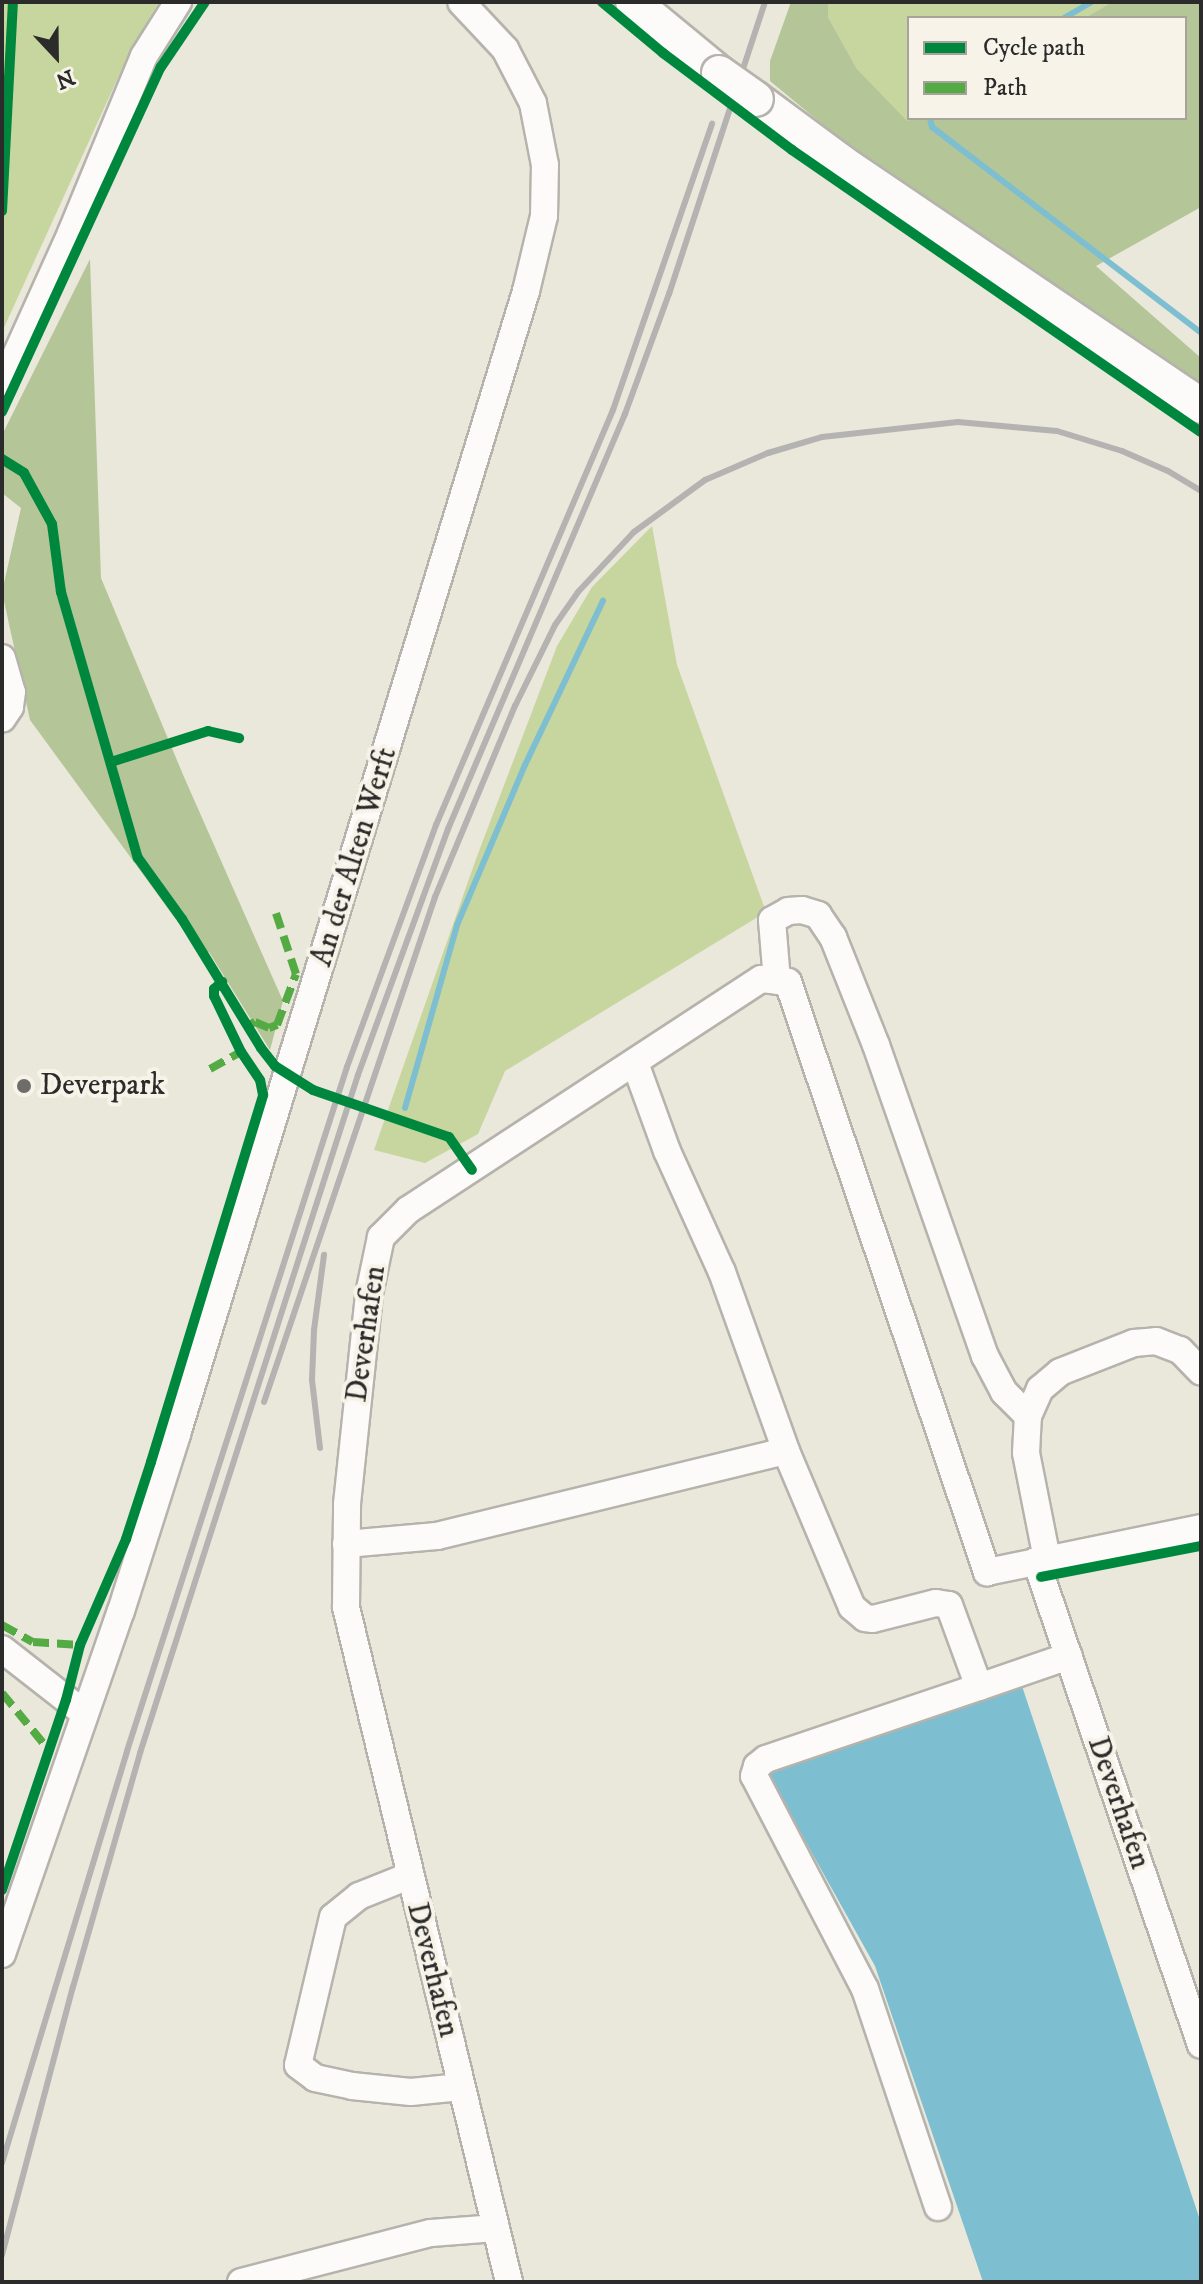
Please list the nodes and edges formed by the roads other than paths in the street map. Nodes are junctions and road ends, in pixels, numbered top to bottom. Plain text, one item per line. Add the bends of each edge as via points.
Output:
1 (178, 2) edge
2 (633, 2) edge
3 (462, 4) edge
4 (2, 386) edge
5 (1201, 406) edge
6 (2, 658) edge
7 (6, 713) edge
8 (777, 981) junction
9 (635, 1063) junction
10 (1201, 1372) edge
11 (1028, 1416) junction
12 (786, 1451) junction
13 (1201, 1528) edge
14 (346, 1544) junction
15 (1042, 1560) junction
16 (2, 1649) edge
17 (1069, 1656) junction
18 (979, 1687) junction
19 (84, 1713) junction
20 (409, 1876) junction
21 (2, 1954) edge
22 (1201, 2045) edge
23 (461, 2087) junction
24 (938, 2207) dead end
25 (496, 2228) junction
26 (241, 2282) edge
27 (509, 2282) edge

1 - 4 street via 144,56
2 - 5 main road, bridge via 841,162
3 - 19 street, An der Alten Werft via 505,49 533,103 545,165 544,216 392,736 161,1486
6 - 7 street via 12,692
8 - 9 street, Deverhafen via 761,979
8 - 11 street via 772,920 788,911 818,915 833,937 876,1045 985,1356 1004,1392
8 - 15 street via 788,982 987,1572
9 - 12 street via 667,1151 722,1272
9 - 14 street, Deverhafen via 408,1210 381,1237 369,1294
10 - 11 street via 1180,1350 1156,1341 1134,1343 1060,1372 1040,1389
11 - 15 street, Deverhafen via 1026,1453
12 - 14 street via 437,1536
12 - 18 street via 852,1607 873,1619 936,1603 949,1605
13 - 15 street
14 - 20 street, Deverhafen via 346,1607
15 - 17 street, Deverhafen
16 - 19 street
17 - 18 street
17 - 22 street, Deverhafen
18 - 24 street via 766,1759 754,1776 865,1989
19 - 21 street, An der Alten Werft
20 - 23 street, Deverhafen
20 - 23 street via 359,1896 333,1917 298,2065 315,2078 352,2086 411,2092
23 - 25 street, Deverhafen
25 - 26 street via 431,2233
25 - 27 street, Deverhafen

